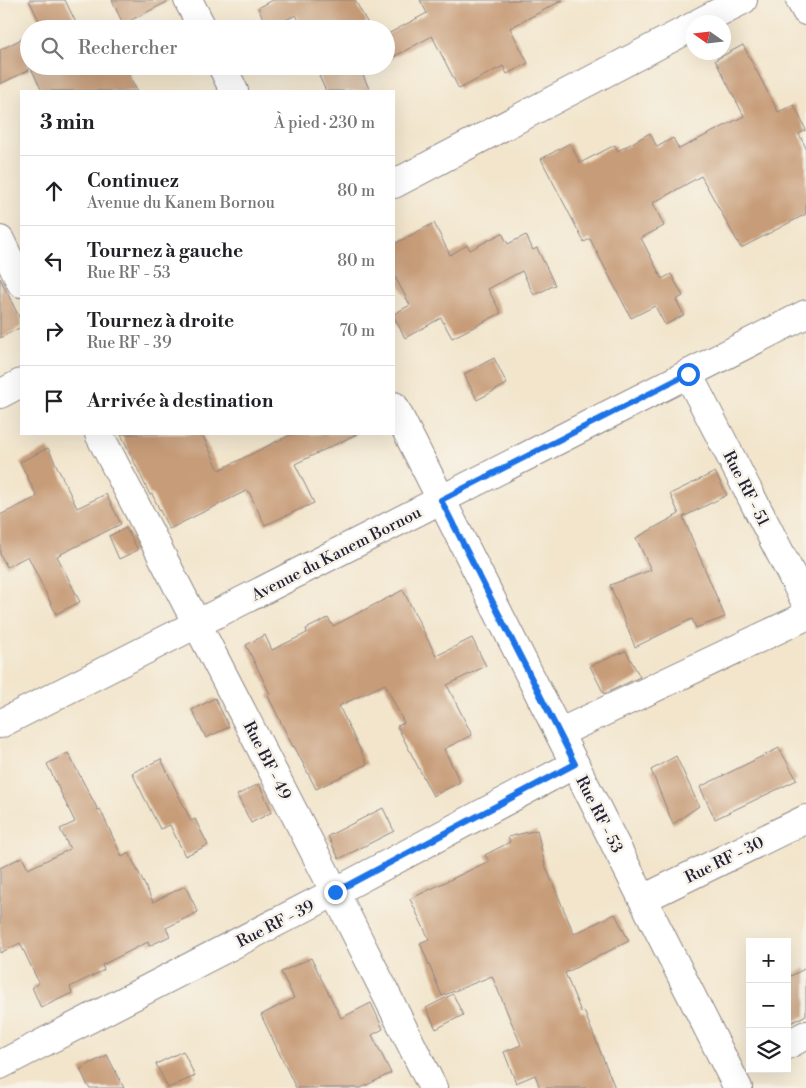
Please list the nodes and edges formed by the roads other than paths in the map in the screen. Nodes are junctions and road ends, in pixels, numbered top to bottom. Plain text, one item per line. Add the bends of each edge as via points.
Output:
1 (188, 0) edge
2 (743, 0) edge
3 (800, 0) edge
4 (806, 11) edge
5 (714, 15) edge
6 (198, 20) edge
7 (686, 30) edge
8 (226, 75) edge
9 (234, 90) edge
10 (395, 183) edge
11 (0, 240) edge
12 (20, 280) edge
13 (806, 314) edge
14 (688, 374) junction
15 (20, 384) edge
16 (0, 394) edge
17 (395, 408) edge
18 (100, 435) edge
19 (441, 500) junction
20 (806, 603) edge
21 (806, 616) edge
22 (198, 623) junction
23 (0, 724) edge
24 (559, 733) junction
25 (575, 764) junction
26 (806, 819) edge
27 (335, 892) junction
28 (643, 899) junction
29 (806, 1035) edge
30 (791, 1043) edge
31 (0, 1065) edge
32 (740, 1075) edge
33 (433, 1088) edge

1 - 6 street
2 - 5 street
3 - 4 street
7 - 10 street
8 - 9 street
11 - 12 street
13 - 14 street, Avenue du Kanem Bornou
14 - 19 street, Avenue du Kanem Bornou
14 - 20 street, Rue RF - 51
15 - 16 street
17 - 19 street, Rue RF - 53
18 - 22 street, Rue BF - 49
19 - 22 street, Avenue du Kanem Bornou
19 - 24 street, Rue RF - 53
21 - 24 street
22 - 23 street, Avenue du Kanem Bornou
22 - 27 street, Rue BF - 49
24 - 25 street, Rue RF - 53
25 - 27 street, Rue RF - 39
25 - 28 street, Rue RF - 53
26 - 28 street, Rue RF - 30
27 - 31 street, Rue RF - 39
27 - 33 street, Rue BF - 49
28 - 32 street, Rue RF - 53
29 - 30 street

